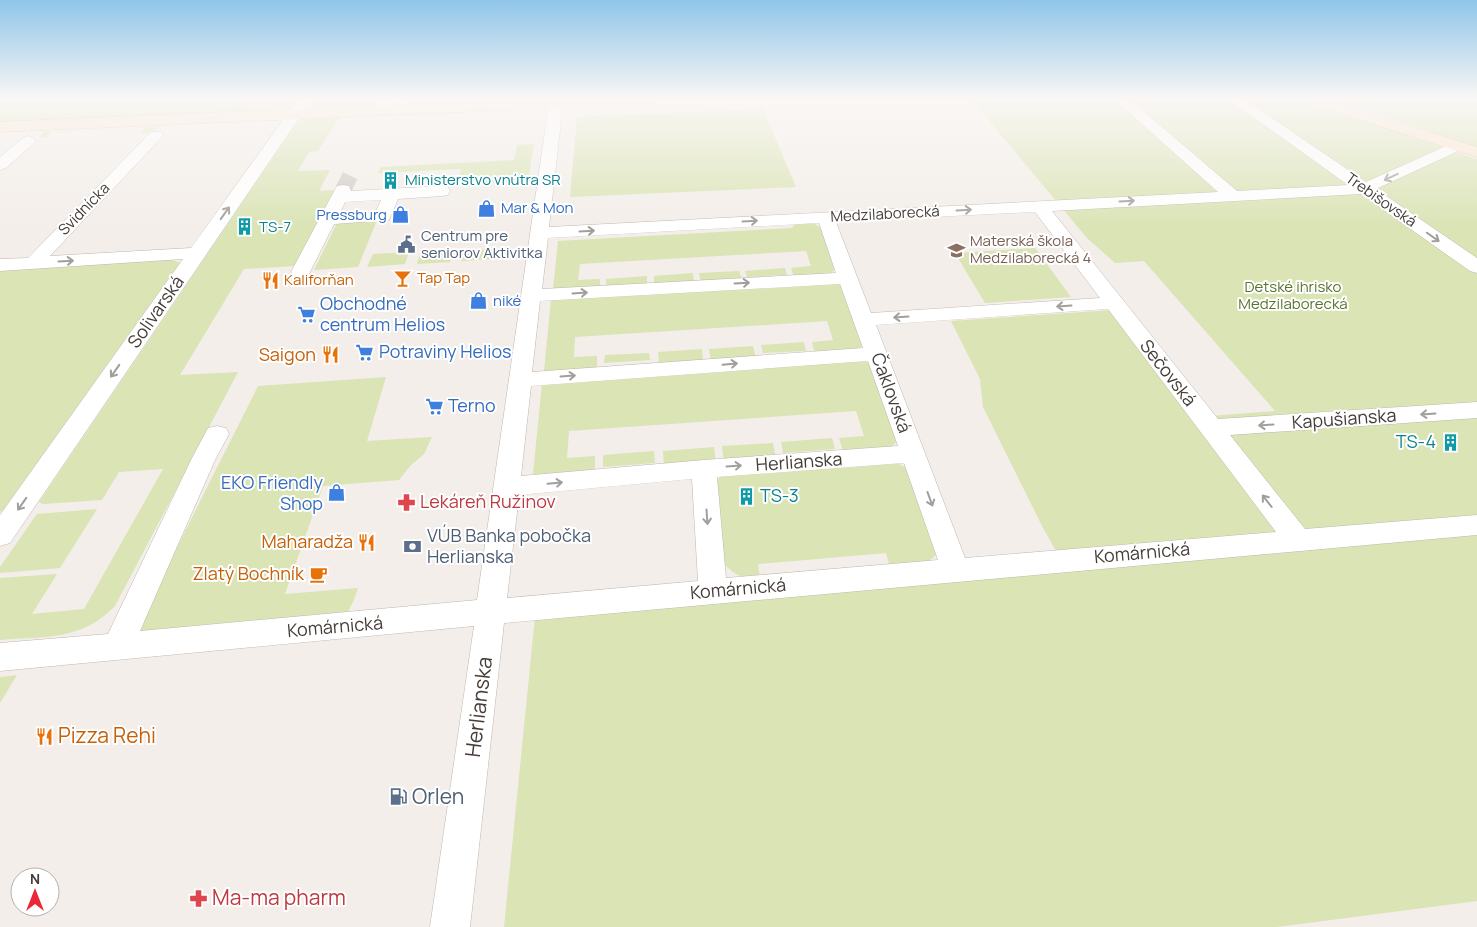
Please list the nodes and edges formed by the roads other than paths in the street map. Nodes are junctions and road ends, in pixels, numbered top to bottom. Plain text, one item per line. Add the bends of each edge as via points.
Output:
1 (26, 142) edge
2 (149, 142) edge
3 (274, 142) edge
4 (551, 142) edge
5 (1171, 142) edge
6 (1297, 142) edge
7 (1432, 142) edge
8 (1446, 142) edge
9 (1451, 149) junction
10 (1477, 152) edge
11 (1477, 157) edge
12 (0, 164) edge
13 (1364, 189) junction
14 (442, 191) dead end
15 (391, 194) junction
16 (1232, 195) junction
17 (1040, 207) junction
18 (825, 217) junction
19 (328, 219) junction
20 (539, 233) junction
21 (195, 256) junction
22 (33, 263) junction
23 (0, 265) edge
24 (1477, 267) edge
25 (301, 272) dead end
26 (848, 278) junction
27 (531, 296) junction
28 (1112, 303) junction
29 (863, 320) junction
30 (876, 354) junction
31 (520, 380) junction
32 (1468, 411) edge
33 (1211, 428) junction
34 (1477, 428) edge
35 (217, 434) dead end
36 (913, 454) junction
37 (704, 468) junction
38 (506, 487) junction
39 (1477, 524) edge
40 (2, 529) edge
41 (1297, 539) junction
42 (956, 570) junction
43 (713, 591) junction
44 (491, 612) junction
45 (117, 647) junction
46 (0, 657) edge
47 (450, 927) edge

1 - 12 street
2 - 22 street, Svidnícka
21 -> 3 street, Solivarská
4 - 20 street, Herlianska
5 - 16 street
6 - 13 street, Trebišovská
7 - 9 street
8 - 10 street
9 - 11 street
9 -> 13 street, Medzilaborecká
13 - 16 street, Medzilaborecká
13 -> 24 street, Trebišovská
14 - 15 street
15 - 19 street via 383,216
15 - 19 street via 341,193
17 -> 16 street, Medzilaborecká
18 -> 17 street, Medzilaborecká
17 - 28 street, Sečovská
20 -> 18 street, Medzilaborecká
18 - 26 street, Čaklovská
19 - 25 street
20 - 27 street, Herlianska
22 -> 21 street, Svidnícka
21 -> 40 street, Solivarská
22 - 23 street, Svidnícka
27 -> 26 street
26 - 29 street, Čaklovská
27 - 31 street, Herlianska
28 -> 29 street
28 - 33 street, Sečovská
29 - 30 street, Čaklovská
31 -> 30 street
30 - 36 street, Čaklovská
31 - 38 street, Herlianska
32 -> 33 street, Kapušianska
32 - 34 street
41 -> 33 street, Sečovská
35 - 45 street
37 -> 36 street, Herlianska
36 -> 42 street, Čaklovská
38 -> 37 street, Herlianska
37 -> 43 street
38 - 44 street, Herlianska
39 - 41 street, Komárnická
41 - 42 street, Komárnická
42 - 43 street, Komárnická
43 - 44 street, Komárnická
44 - 45 street, Komárnická
44 - 47 street, Herlianska
45 - 46 street, Komárnická

